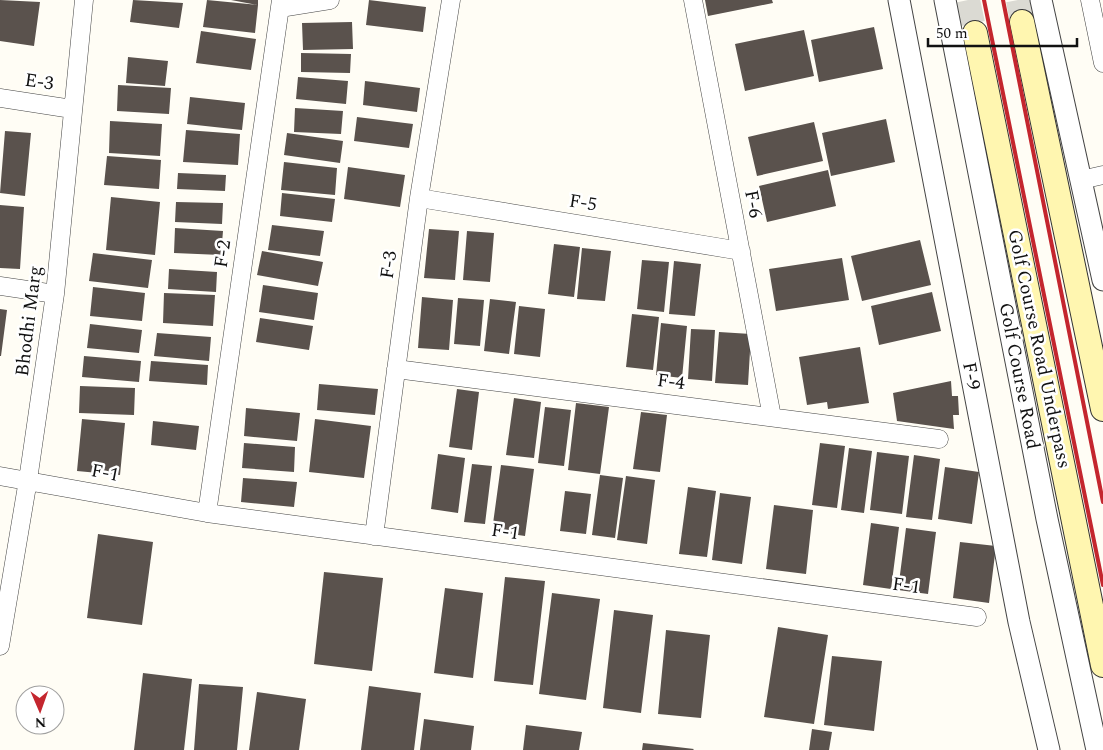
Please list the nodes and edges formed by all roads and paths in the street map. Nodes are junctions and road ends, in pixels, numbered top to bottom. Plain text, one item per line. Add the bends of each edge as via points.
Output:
1 (84, 0) edge
2 (330, 0) edge
3 (451, 0) edge
4 (693, 0) edge
5 (898, 0) edge
6 (945, 0) edge
7 (1041, 0) edge
8 (1090, 0) edge
9 (281, 4) edge
10 (1022, 22) tunnel mouth
11 (974, 33) tunnel mouth
12 (1103, 63) edge
13 (0, 98) edge
14 (72, 109) junction
15 (1103, 175) edge
16 (1081, 180) junction
17 (419, 198) junction
18 (740, 251) junction
19 (1103, 280) edge
20 (0, 286) edge
21 (55, 294) junction
22 (396, 369) junction
23 (1103, 409) edge
24 (772, 416) junction
25 (940, 439) dead end
26 (0, 476) edge
27 (28, 480) junction
28 (207, 513) junction
29 (374, 536) junction
30 (6, 568) edge
31 (977, 617) dead end
32 (0, 646) edge
33 (1103, 664) edge
34 (1049, 750) edge
35 (1097, 750) edge

1 - 14 street, Bhodhi Marg
2 - 9 street
3 - 17 street, F-3
4 - 18 street, F-6
5 - 34 street, F-9 via 1019,622
6 - 35 street, Golf Course Road via 1045,509
7 - 16 street
8 - 12 street
9 - 28 street, F-2
10 - 23 main road
11 - 33 main road, Golf Course Road Underpass
13 - 14 street, E-3
14 - 21 street, Bhodhi Marg
15 - 16 street
16 - 19 street
17 - 18 street, F-5
17 - 22 street, F-3
18 - 24 street, F-6
20 - 21 street
21 - 27 street, Bhodhi Marg
22 - 24 street, F-4
22 - 29 street, F-3
24 - 25 street, F-4
26 - 27 street, F-1
27 - 28 street, F-1
27 - 30 street, Bhodhi Marg
28 - 29 street, F-1
29 - 31 street, F-1
30 - 32 street, Bhodhi Marg

